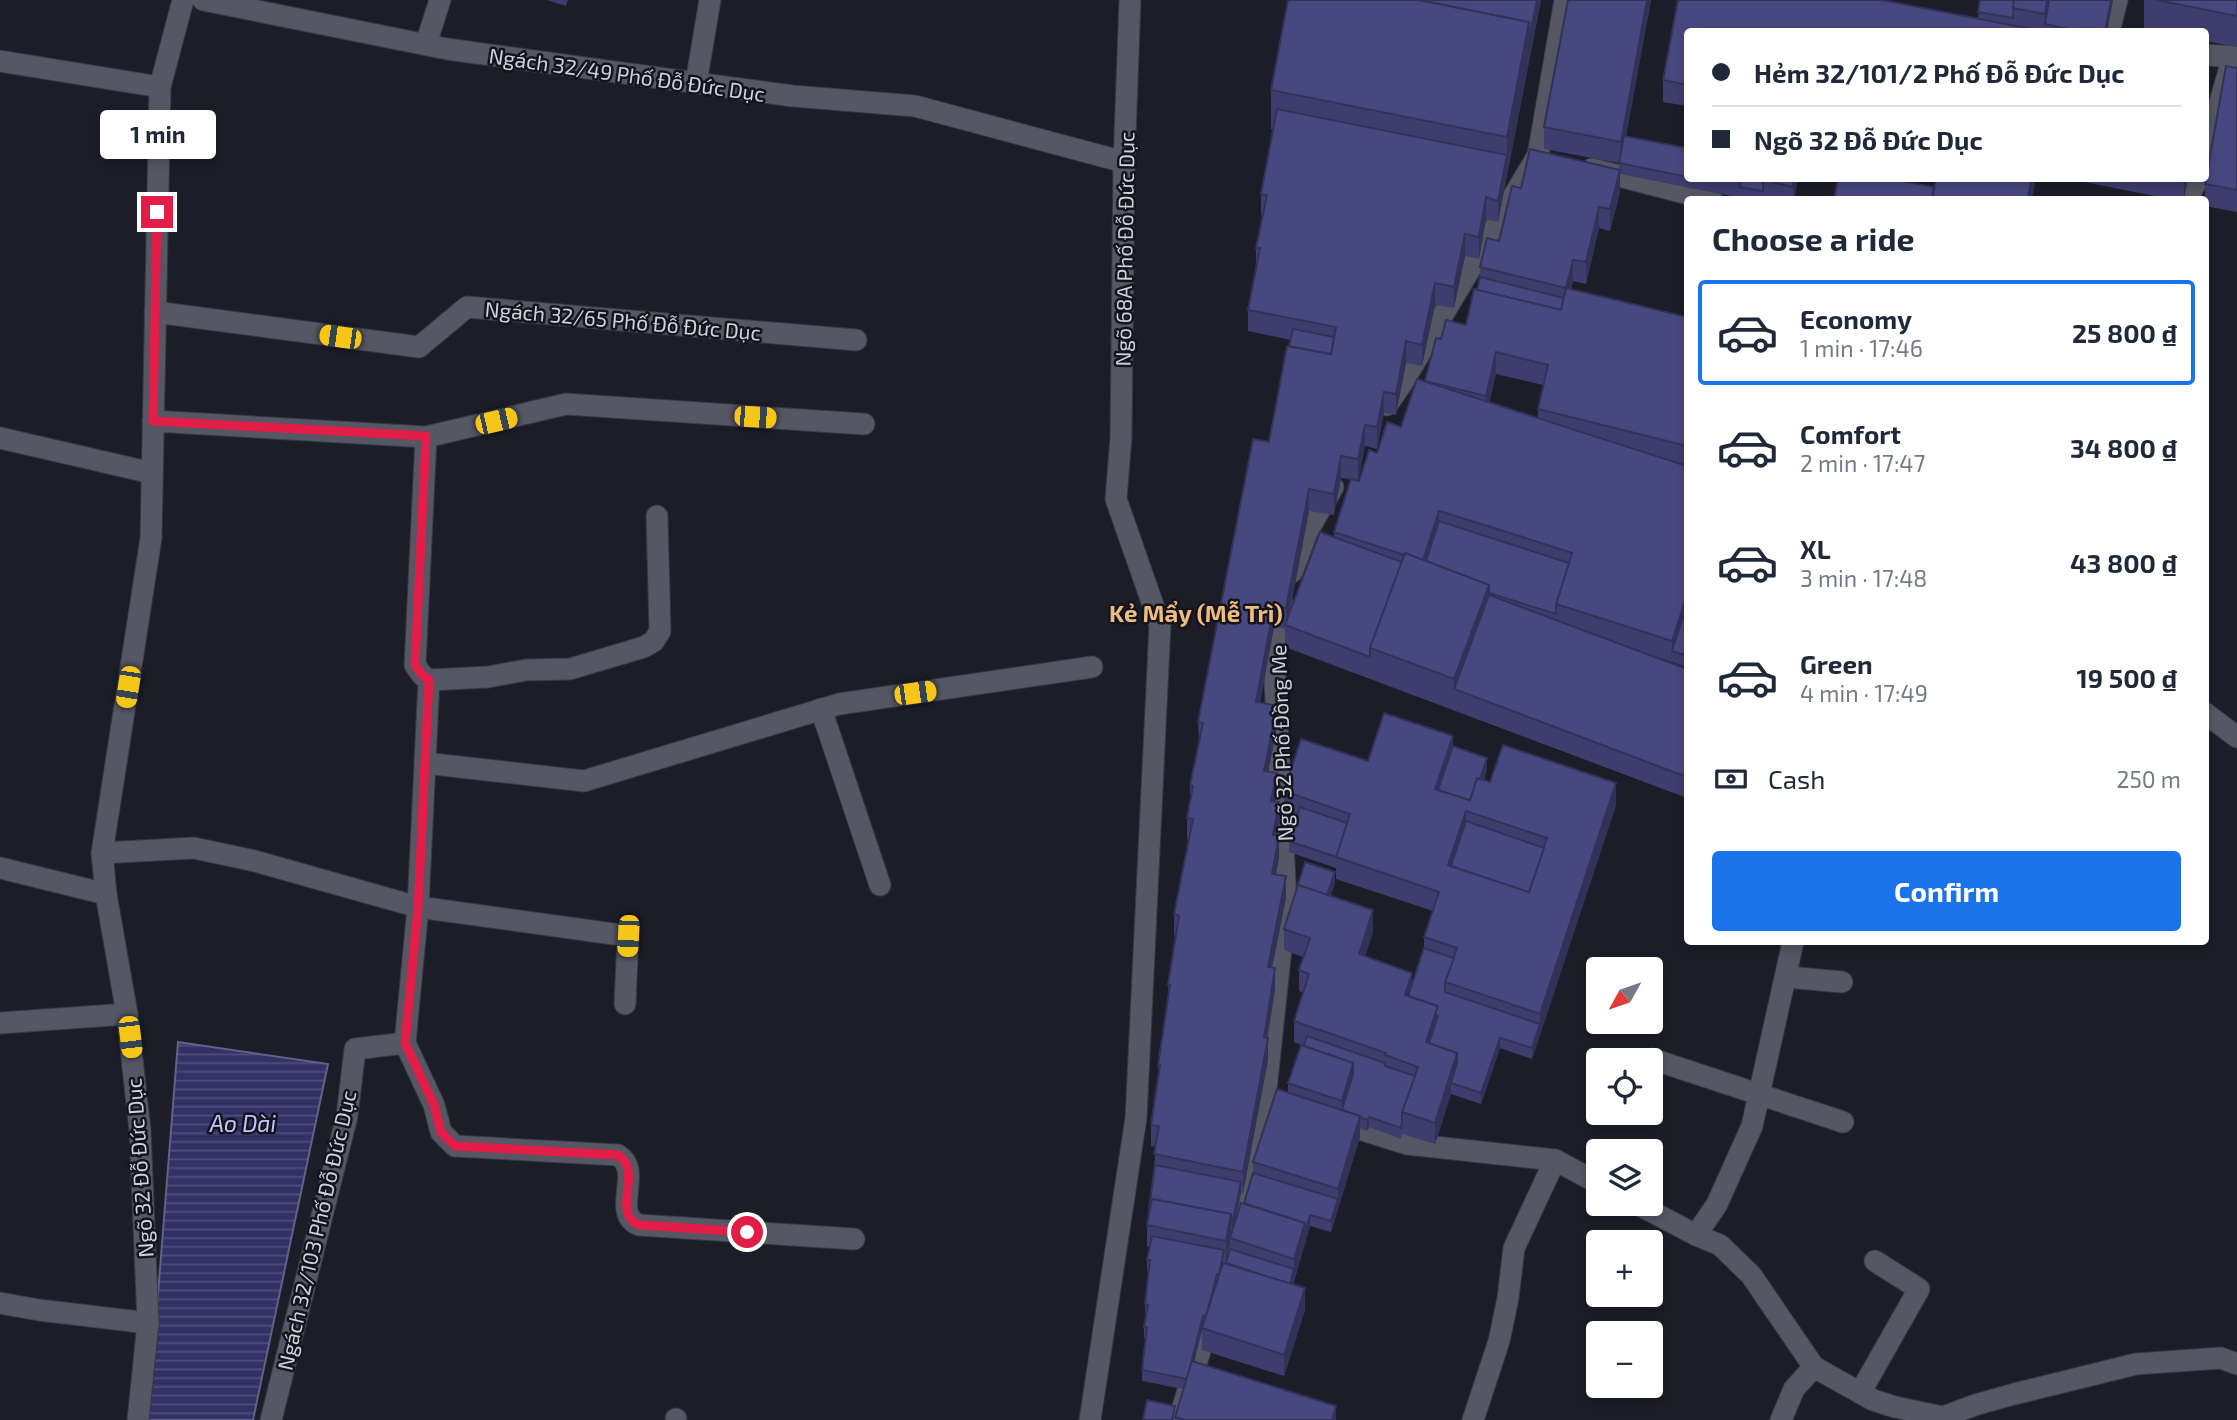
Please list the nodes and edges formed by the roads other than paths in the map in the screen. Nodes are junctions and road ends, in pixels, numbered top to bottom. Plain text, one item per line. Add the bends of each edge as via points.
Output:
1 (183, 0) edge
2 (203, 0) edge
3 (440, 0) edge
4 (710, 0) edge
5 (1130, 0) edge
6 (1566, 0) edge
7 (2117, 0) edge
8 (2110, 28) edge
9 (426, 44) junction
10 (2209, 55) edge
11 (2235, 57) edge
12 (0, 61) edge
13 (696, 83) junction
14 (160, 87) junction
15 (2209, 140) edge
16 (1124, 162) junction
17 (1578, 165) edge
18 (1697, 196) edge
19 (155, 312) junction
20 (856, 340) dead end
21 (1401, 385) junction
22 (1427, 392) edge
23 (153, 421) junction
24 (864, 424) dead end
25 (1372, 426) edge
26 (426, 436) junction
27 (0, 438) edge
28 (1344, 467) edge
29 (152, 473) junction
30 (657, 516) dead end
31 (1307, 532) junction
32 (1330, 539) edge
33 (1092, 667) dead end
34 (429, 680) junction
35 (821, 709) junction
36 (2209, 716) edge
37 (2237, 737) edge
38 (425, 763) junction
39 (102, 853) junction
40 (0, 868) edge
41 (880, 885) dead end
42 (106, 894) junction
43 (418, 907) junction
44 (1792, 945) edge
45 (1787, 977) junction
46 (1842, 982) dead end
47 (625, 1004) dead end
48 (127, 1014) junction
49 (0, 1023) edge
50 (405, 1043) junction
51 (1663, 1063) edge
52 (1759, 1095) junction
53 (1317, 1115) edge
54 (1843, 1122) dead end
55 (1555, 1160) junction
56 (1586, 1177) edge
57 (1659, 1216) edge
58 (1696, 1236) junction
59 (854, 1239) dead end
60 (1875, 1261) dead end
61 (0, 1303) edge
62 (148, 1324) junction
63 (2237, 1364) edge
64 (1814, 1367) junction
65 (1860, 1392) junction
66 (1943, 1419) edge
67 (138, 1420) edge
68 (271, 1420) edge
69 (1090, 1420) edge
70 (1179, 1420) edge
71 (1473, 1420) edge
72 (1781, 1420) edge

1 - 14 lane, Ngõ 32 Đỗ Đức Dục
2 - 9 lane, Ngách 32/49 Phố Đỗ Đức Dục
3 - 9 lane
4 - 13 lane
5 - 16 lane, Ngõ 68A Phố Đỗ Đức Dục
6 - 21 lane via 1544,156
7 - 8 lane
9 - 13 lane, Ngách 32/49 Phố Đỗ Đức Dục
10 - 11 lane
11 - 15 lane
12 - 14 lane
13 - 16 lane, Ngách 32/49 Phố Đỗ Đức Dục via 915,106
14 - 19 lane, Ngõ 32 Đỗ Đức Dục
16 - 69 lane, Ngõ 68A Phố Đỗ Đức Dục via 1121,438 1116,499 1160,625 1136,1118
17 - 18 lane
19 - 20 lane, Ngách 32/65 Phố Đỗ Đức Dục via 418,347 467,307
19 - 23 lane, Ngõ 32 Đỗ Đức Dục
21 - 22 lane
21 - 25 lane
23 - 26 lane
23 - 29 lane, Ngõ 32 Đỗ Đức Dục
24 - 26 lane via 566,404
26 - 34 lane via 415,665
27 - 29 lane
28 - 31 lane, Ngõ 32 Phố Đồng Me
29 - 39 lane, Ngõ 32 Đỗ Đức Dục via 151,538
30 - 34 lane via 660,631 654,640 570,669
31 - 32 lane
31 - 70 lane, Ngõ 32 Phố Đồng Me via 1283,595 1274,661 1286,902 1272,1101
33 - 35 lane
34 - 38 lane
35 - 38 lane via 584,781
35 - 41 lane
36 - 37 lane
38 - 43 lane
39 - 42 lane, Ngõ 32 Đỗ Đức Dục
39 - 43 lane via 194,848
40 - 42 lane
42 - 48 lane, Ngõ 32 Đỗ Đức Dục
43 - 47 lane via 628,936
43 - 50 lane
44 - 45 lane
45 - 46 lane
45 - 52 lane
48 - 49 lane
48 - 62 lane, Ngõ 32 Đỗ Đức Dục via 140,1130
50 - 59 lane via 434,1105 441,1132 455,1146 618,1155 629,1170 627,1214 639,1225
50 - 68 lane, Ngách 32/103 Phố Đỗ Đức Dục via 355,1049 347,1116
51 - 52 lane
52 - 54 lane
52 - 58 lane via 1732,1174
53 - 55 lane via 1407,1144
55 - 56 lane
55 - 71 lane via 1514,1248 1499,1341
57 - 58 lane
58 - 64 lane via 1720,1245 1751,1275
60 - 65 lane via 1919,1289
61 - 62 lane
62 - 67 lane, Ngõ 32 Đỗ Đức Dục
63 - 66 lane via 2221,1359 2136,1364 2001,1397
64 - 65 lane
64 - 72 lane via 1794,1389
65 - 66 lane

